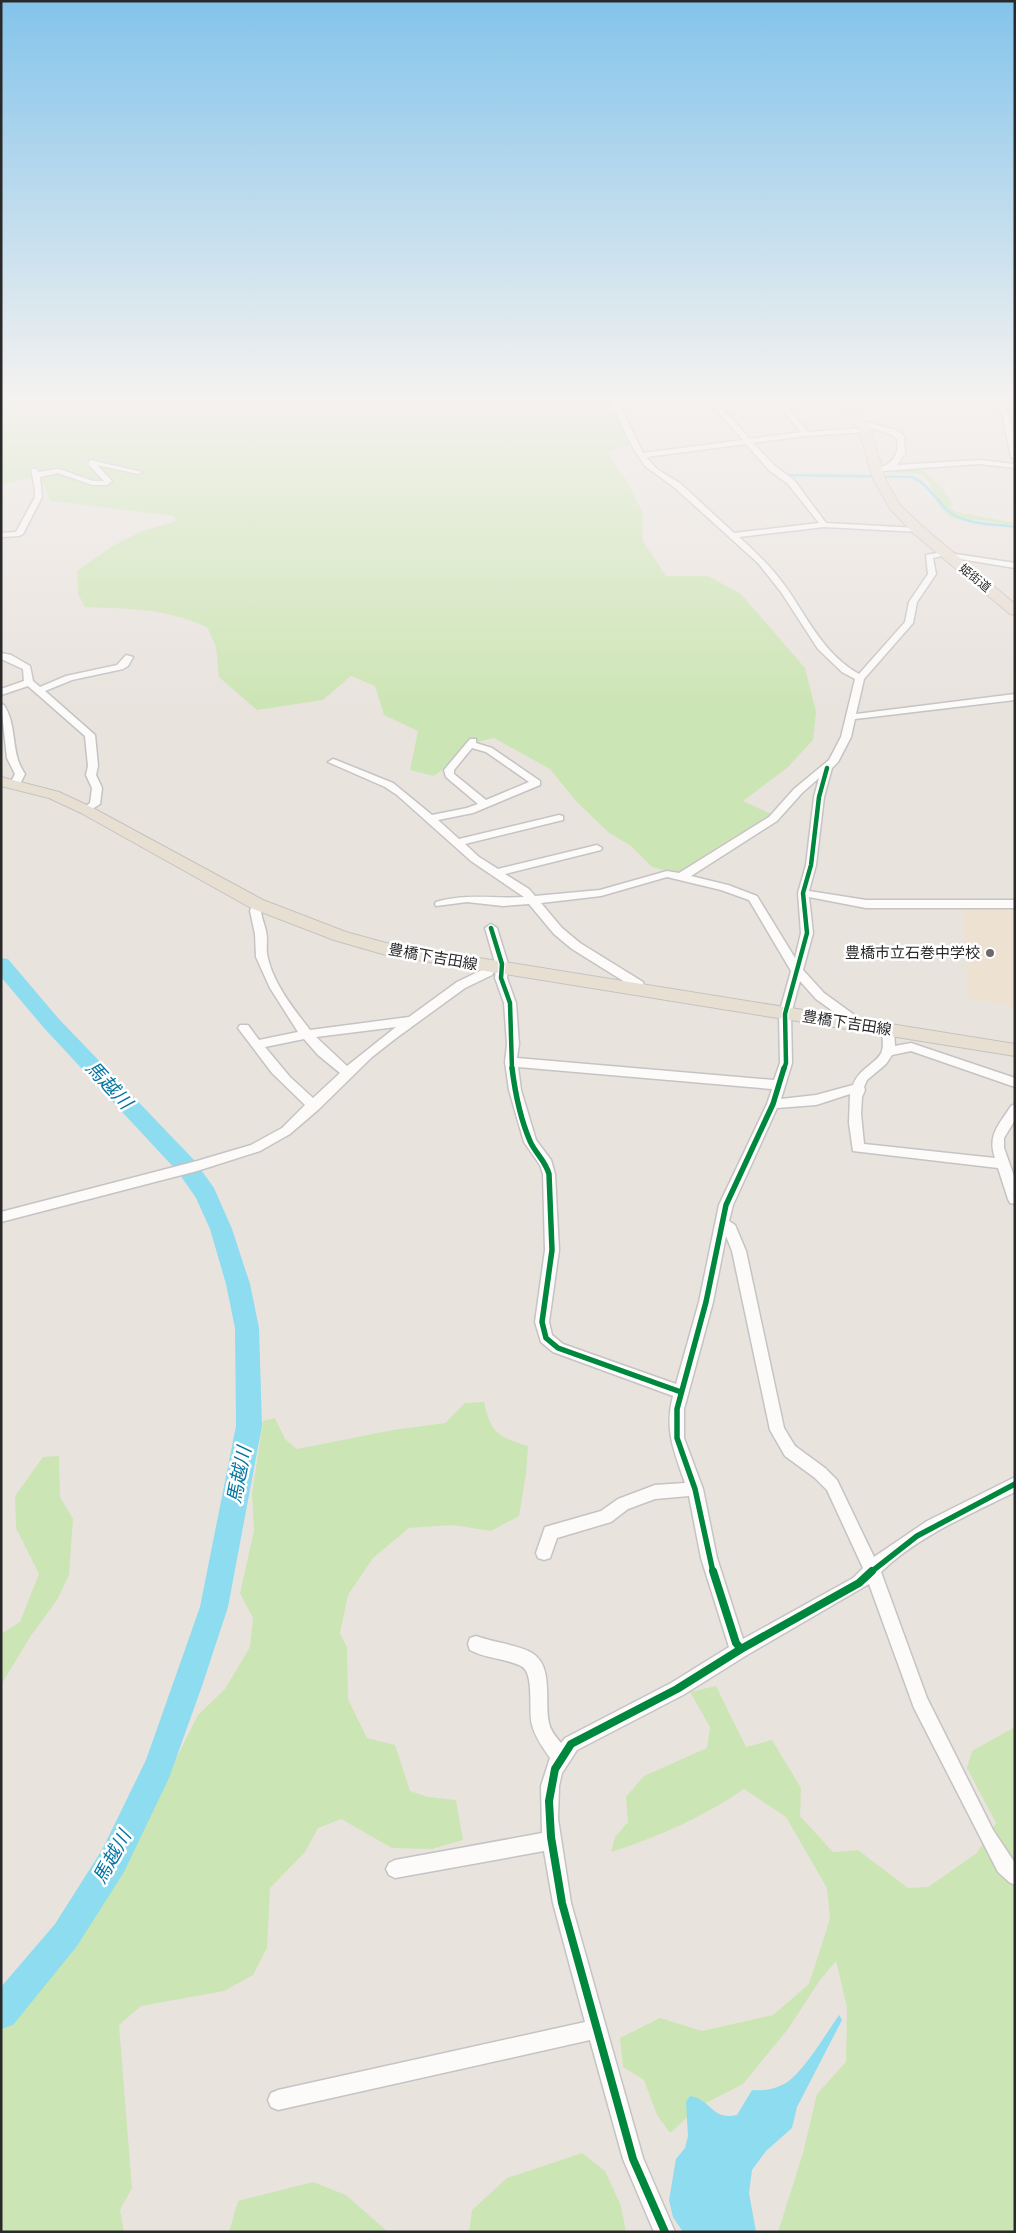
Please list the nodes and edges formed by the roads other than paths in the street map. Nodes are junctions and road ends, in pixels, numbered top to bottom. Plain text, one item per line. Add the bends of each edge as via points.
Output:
1 (38, 501) edge
2 (694, 501) edge
3 (806, 501) edge
4 (892, 501) edge
5 (824, 525) junction
6 (918, 530) junction
7 (1, 535) edge
8 (734, 535) junction
9 (948, 555) junction
10 (1015, 566) edge
11 (1015, 611) edge
12 (1, 656) edge
13 (129, 657) dead end
14 (860, 678) junction
15 (30, 682) junction
16 (40, 690) junction
17 (1, 692) edge
18 (1015, 696) edge
19 (1, 707) edge
20 (851, 717) junction
21 (333, 762) dead end
22 (827, 768) junction
23 (8, 782) edge
24 (484, 804) junction
25 (86, 810) junction
26 (559, 818) dead end
27 (431, 819) junction
28 (456, 843) junction
29 (597, 848) dead end
30 (498, 874) junction
31 (683, 876) junction
32 (803, 893) junction
33 (534, 900) junction
34 (257, 904) junction
35 (440, 904) dead end
36 (1015, 904) edge
37 (491, 928) dead end
38 (496, 968) junction
39 (797, 971) junction
40 (639, 991) junction
41 (785, 1014) junction
42 (415, 1020) junction
43 (852, 1024) junction
44 (244, 1028) dead end
45 (888, 1030) junction
46 (308, 1034) junction
47 (256, 1045) junction
48 (1015, 1050) edge
49 (888, 1052) junction
50 (512, 1062) junction
51 (348, 1073) junction
52 (1015, 1083) edge
53 (780, 1086) junction
54 (858, 1090) junction
55 (773, 1104) junction
56 (315, 1106) junction
57 (1015, 1109) edge
58 (1003, 1164) junction
59 (1015, 1200) edge
60 (1, 1217) edge
61 (722, 1223) junction
62 (681, 1392) junction
63 (1015, 1484) edge
64 (695, 1489) junction
65 (544, 1553) dead end
66 (873, 1572) junction
67 (476, 1644) dead end
68 (741, 1649) junction
69 (560, 1756) junction
70 (553, 1840) junction
71 (395, 1868) dead end
72 (1015, 1876) edge
73 (596, 2029) junction
74 (278, 2100) dead end
75 (665, 2232) edge

1 - 7 street via 19,534
2 - 8 street
3 - 5 street
4 - 6 highway, 姫街道
5 - 6 street
5 - 8 street
6 - 9 highway, 姫街道
8 - 14 street via 775,578 831,657
9 - 10 street
9 - 11 highway, 姫街道
9 - 14 street via 929,556 932,574 913,602 909,623
12 - 15 street via 26,668
13 - 16 street via 120,667 69,678
14 - 20 street
15 - 16 street
15 - 17 street
16 - 25 street via 90,735 91,775 97,795 95,804
18 - 20 street
19 - 23 street via 6,720 11,762 20,774
20 - 22 street via 843,745
21 - 27 street via 389,784
22 - 31 street via 802,787 773,819
22 - 32 street via 819,797 811,865
23 - 25 main road, 豊橋下吉田線 via 54,795
24 - 24 street via 536,783 490,750 472,743 449,770 449,775
24 - 27 street via 469,811
25 - 34 main road, 豊橋下吉田線
26 - 28 street
27 - 28 street
28 - 30 street via 487,869
29 - 30 street
30 - 33 street via 517,884
31 - 33 street via 667,874 601,893
31 - 39 street via 753,898
32 - 36 street via 866,904
32 - 39 street via 807,933
33 - 35 street via 467,899
33 - 40 street via 558,932 639,985
34 - 38 main road, 豊橋下吉田線 via 340,936 377,946
34 - 46 street via 262,958 283,1000
37 - 38 street
38 - 40 main road, 豊橋下吉田線
38 - 42 street via 446,995
38 - 50 street via 510,1003
39 - 41 street
39 - 43 street via 820,996 849,1017
40 - 41 main road, 豊橋下吉田線
41 - 43 main road, 豊橋下吉田線
41 - 53 street via 786,1063
42 - 46 street
42 - 51 street
43 - 45 main road, 豊橋下吉田線
44 - 47 street
45 - 48 main road, 豊橋下吉田線
45 - 49 street
46 - 47 street
46 - 51 street
47 - 56 street via 305,1100
49 - 52 street via 911,1047
49 - 54 street via 881,1063 860,1081
50 - 53 street
50 - 62 street via 515,1090 530,1142 546,1163 549,1174 552,1250 543,1334 550,1345
51 - 56 street
53 - 55 street
54 - 55 street via 816,1100
54 - 58 street via 854,1116 858,1148
55 - 61 street via 733,1187
56 - 60 street via 286,1132 255,1148
57 - 58 street via 998,1138
58 - 59 street
61 - 62 street via 696,1342
61 - 66 street via 730,1229 739,1251 777,1430 790,1451 832,1485
62 - 64 street via 677,1409 677,1438
63 - 66 street via 942,1521 886,1557
64 - 65 street via 655,1492 623,1504 606,1517 551,1532
64 - 68 street via 709,1558 736,1643
66 - 68 street
66 - 72 street via 920,1702 987,1836 1004,1866
67 - 69 street via 532,1663 537,1680 540,1723 547,1740
68 - 69 street via 676,1689 571,1744
69 - 70 street via 552,1775
70 - 71 street
70 - 73 street via 562,1903
73 - 74 street
73 - 75 street via 633,2159

